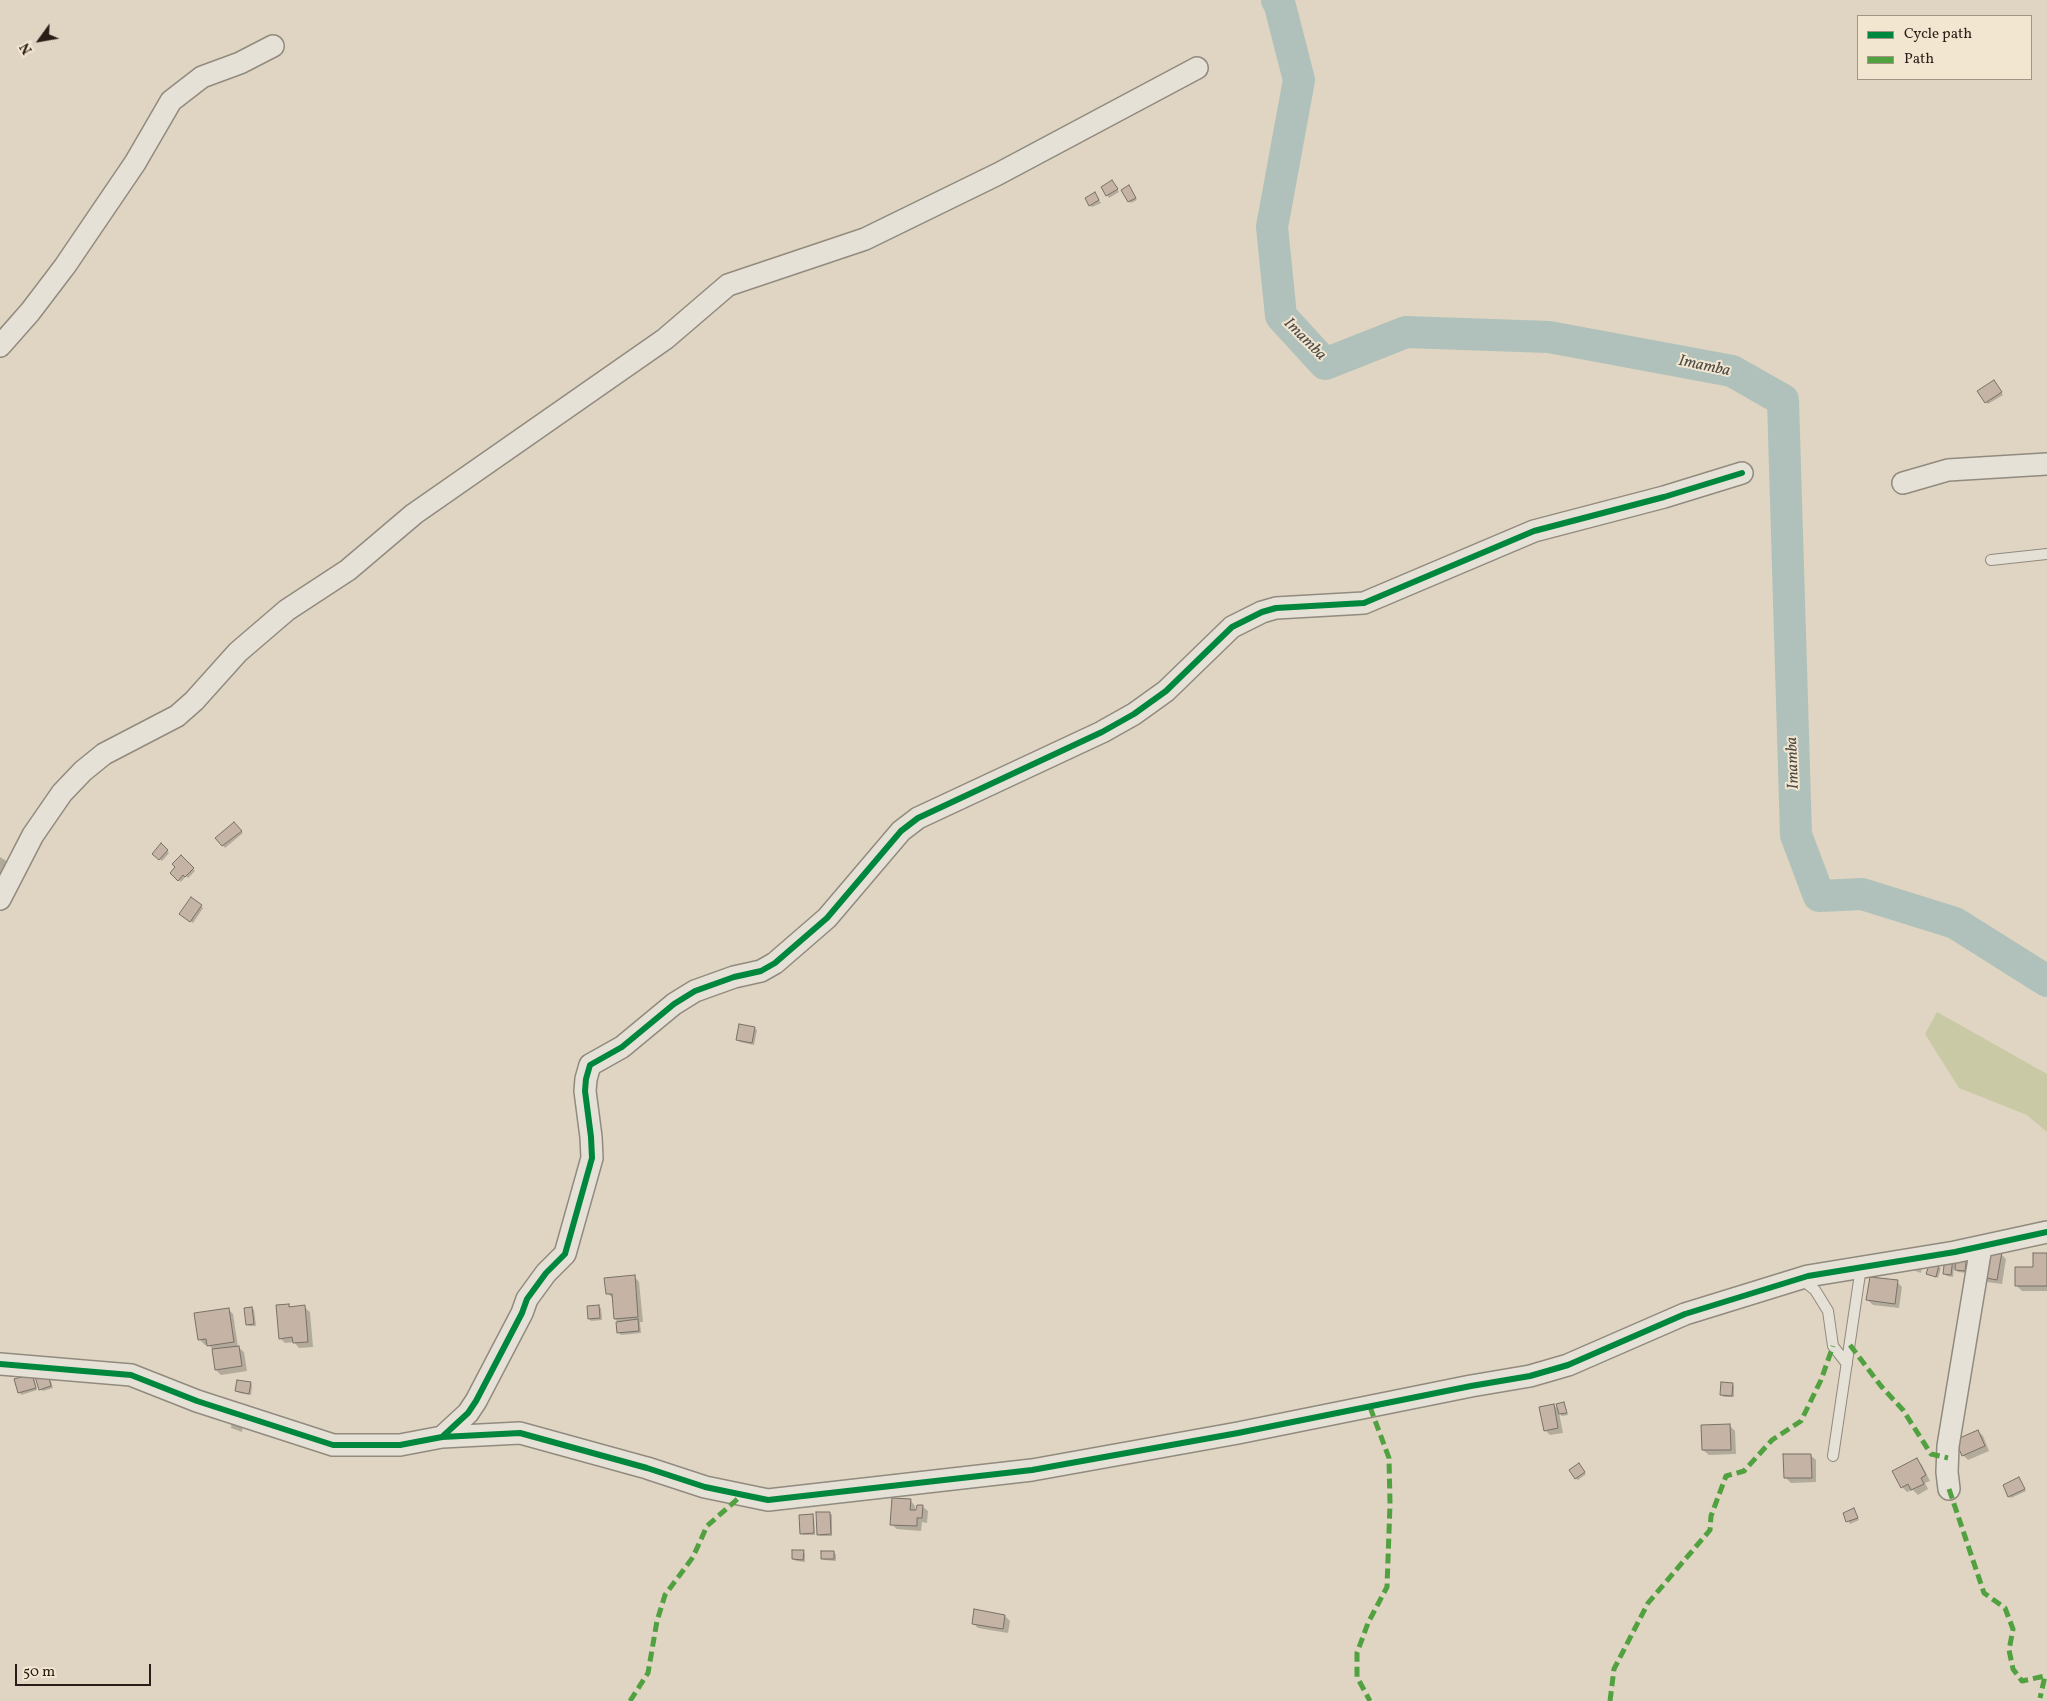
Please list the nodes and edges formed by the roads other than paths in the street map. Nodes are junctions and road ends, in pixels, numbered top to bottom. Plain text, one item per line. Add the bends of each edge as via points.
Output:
1 (273, 46) dead end
2 (1197, 68) dead end
3 (0, 346) edge
4 (2047, 464) edge
5 (1742, 473) dead end
6 (1903, 483) dead end
7 (2047, 554) edge
8 (1991, 560) dead end
9 (0, 899) edge
10 (2047, 1232) edge
11 (1981, 1246) junction
12 (1862, 1267) junction
13 (1801, 1279) junction
14 (0, 1364) edge
15 (1847, 1364) junction
16 (442, 1437) junction
17 (1833, 1456) dead end
18 (1949, 1490) dead end

1 - 3 street via 202,77 172,101 135,163 65,266
2 - 9 street via 998,174 865,239 728,285 665,339 414,514 348,570 287,610 238,652 177,716 104,754 83,771 62,793 33,835
4 - 6 street via 1948,470
5 - 16 street via 1534,531 1364,603 1276,608 1262,612 1232,627 1166,691 1134,714 918,818 901,831 827,918 774,962 761,971 695,991 622,1047 590,1065 585,1091 592,1158 565,1254 527,1298 476,1402
7 - 8 lane
10 - 11 street
11 - 12 street
11 - 18 street via 1948,1446
12 - 13 street
12 - 15 lane
13 - 15 lane via 1815,1290 1828,1311 1833,1346
13 - 16 street via 1685,1314 1568,1365 1530,1376 1238,1434 1032,1470 768,1500 705,1486 520,1433
14 - 16 street via 131,1375 197,1401 333,1444 400,1445
15 - 17 lane

